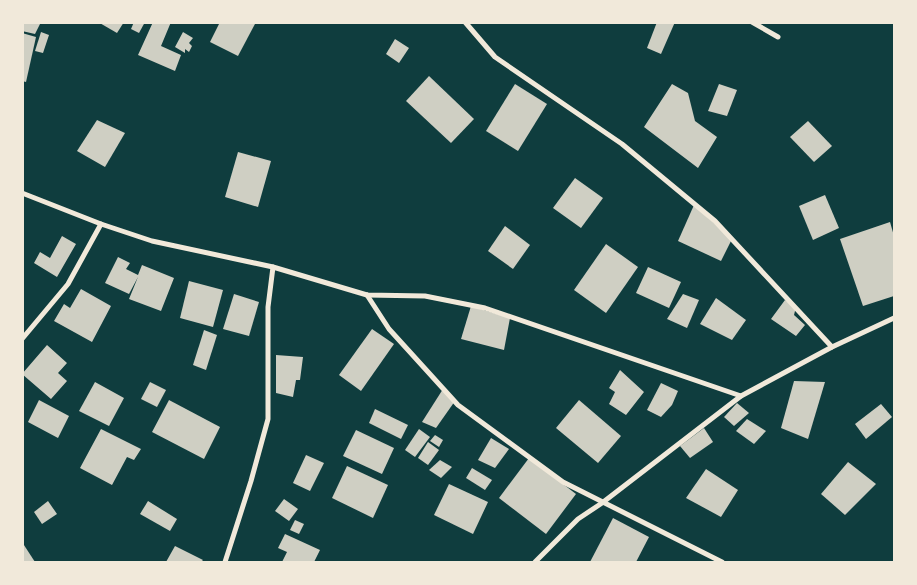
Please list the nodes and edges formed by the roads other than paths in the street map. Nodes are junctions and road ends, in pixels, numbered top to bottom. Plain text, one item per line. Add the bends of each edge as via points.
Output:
1 (465, 22) edge
2 (752, 22) edge
3 (778, 37) dead end
4 (22, 193) edge
5 (101, 224) junction
6 (273, 267) junction
7 (367, 295) junction
8 (894, 318) edge
9 (22, 339) edge
10 (832, 347) junction
11 (740, 396) junction
12 (602, 503) junction
13 (225, 562) edge
14 (535, 562) edge
15 (722, 562) edge

1 - 10 street via 495,57 622,144 715,221
2 - 3 street
4 - 5 street
5 - 6 street via 152,241
5 - 9 street via 68,284
6 - 7 street
6 - 13 street via 268,307 268,419 252,481
7 - 11 street via 426,296 485,308
7 - 12 street via 389,329 458,405 563,482
8 - 10 street
10 - 11 street
11 - 12 street
12 - 14 street via 578,519
12 - 15 street

